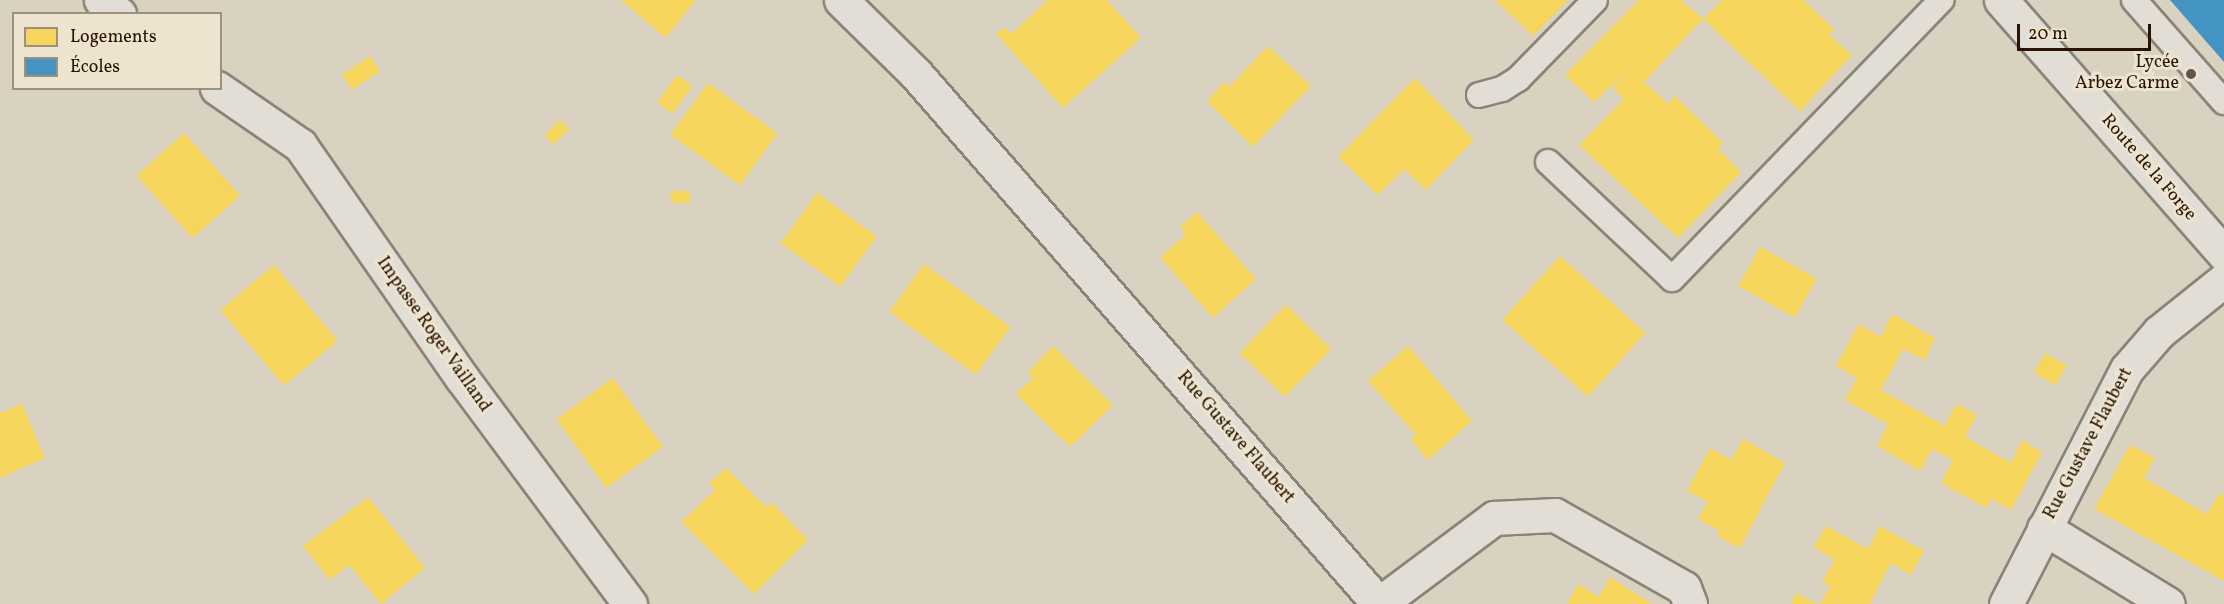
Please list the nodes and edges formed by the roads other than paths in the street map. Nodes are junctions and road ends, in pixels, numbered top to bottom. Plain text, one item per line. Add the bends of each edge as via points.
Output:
1 (101, 0) edge
2 (841, 0) edge
3 (1595, 0) edge
4 (1941, 0) edge
5 (2001, 0) edge
6 (2134, 0) edge
7 (116, 12) edge
8 (219, 90) edge
9 (1479, 95) dead end
10 (2224, 102) edge
11 (1548, 162) dead end
12 (2224, 254) edge
13 (2224, 280) edge
14 (2044, 528) junction
15 (630, 604) edge
16 (1690, 604) edge
17 (2006, 604) edge
18 (2168, 604) edge

1 - 7 street
2 - 16 street, Rue Gustave Flaubert via 916,74 1379,604 1494,518 1555,515 1684,588
3 - 9 lane via 1518,79 1502,89
4 - 11 lane via 1672,279
5 - 12 street, Route de la Forge
6 - 10 lane
8 - 15 street, Impasse Roger Vailland via 300,145 462,378
13 - 14 street, Rue Gustave Flaubert via 2159,332 2127,369
14 - 17 street, Rue Gustave Flaubert
14 - 18 street

